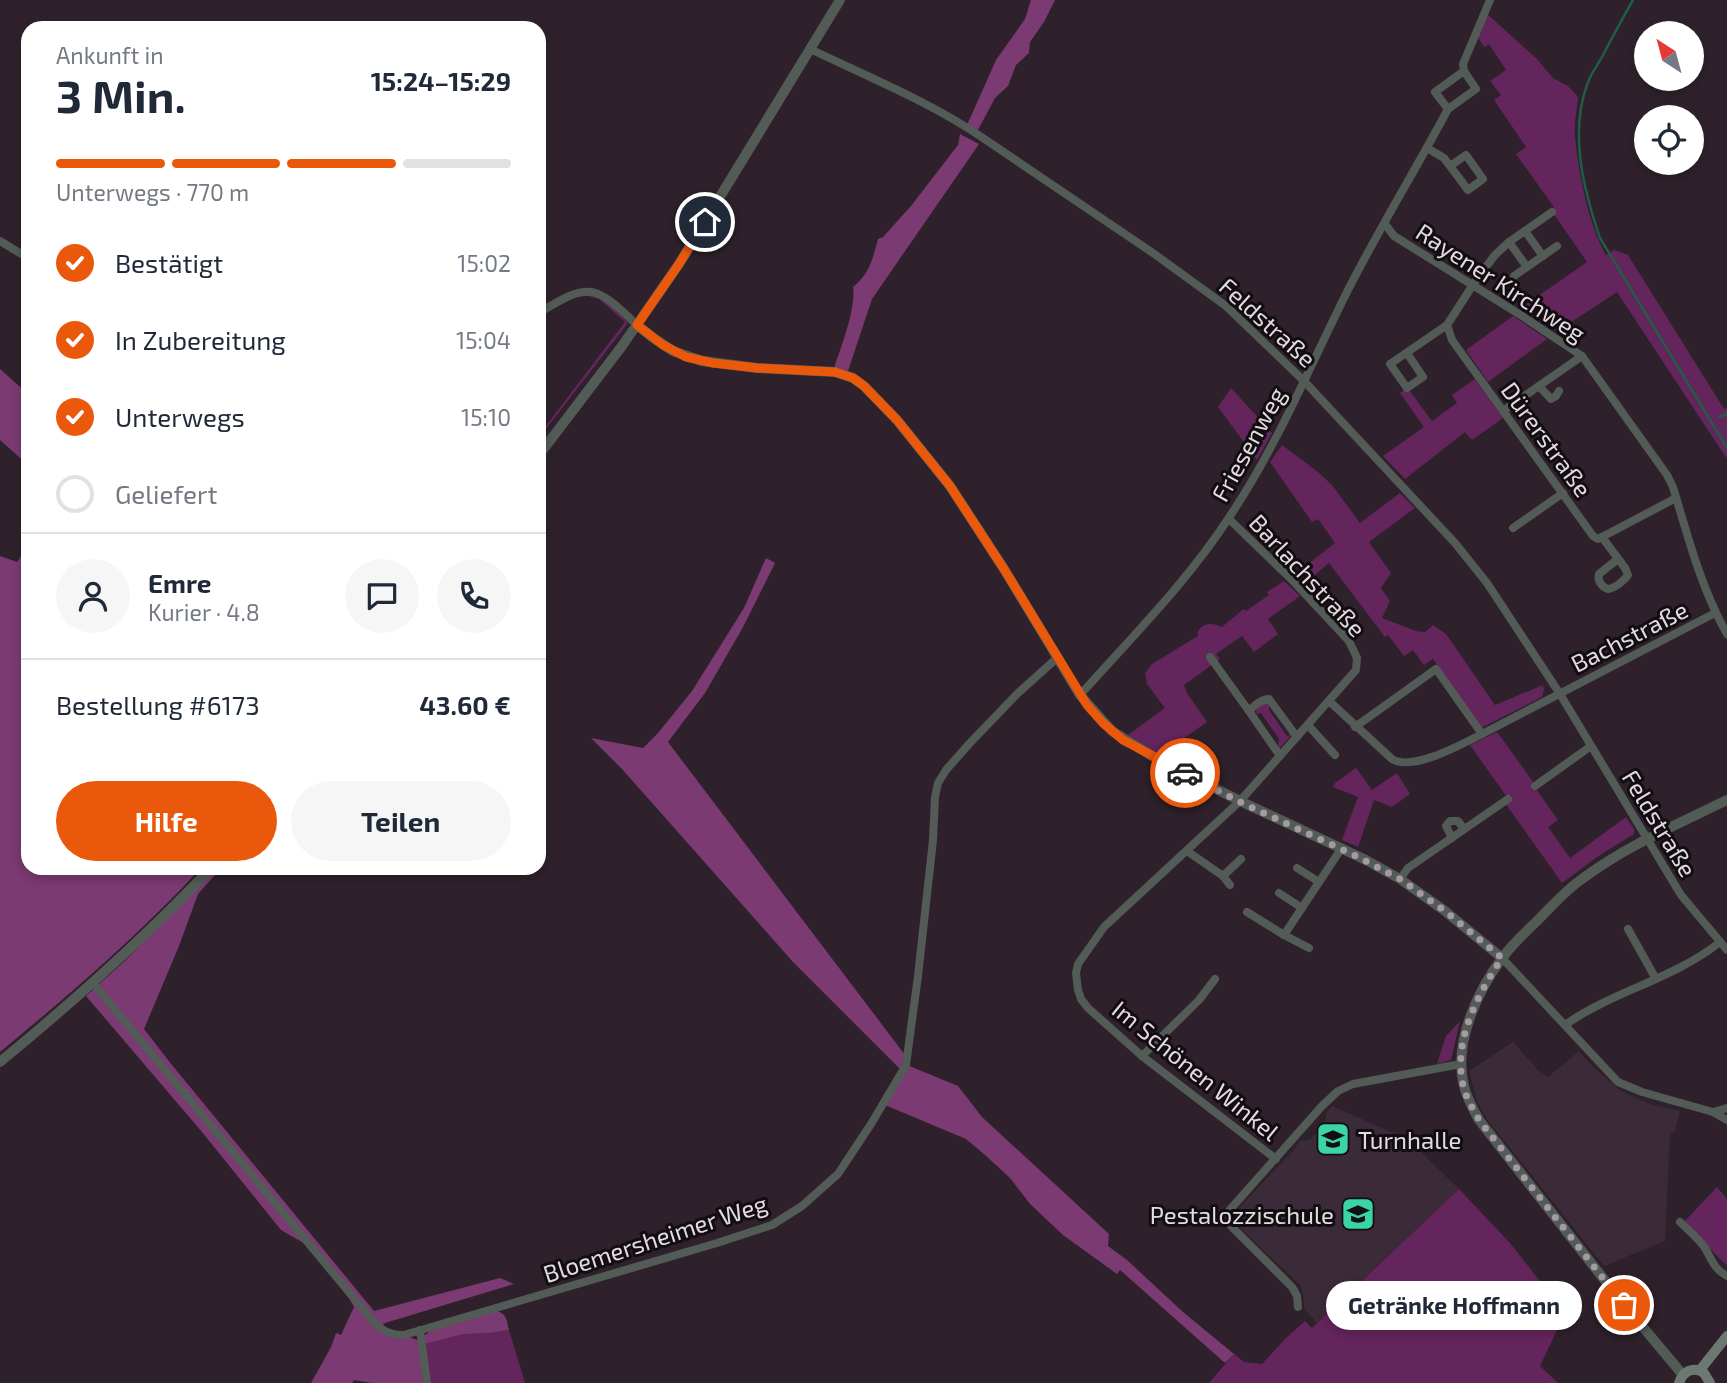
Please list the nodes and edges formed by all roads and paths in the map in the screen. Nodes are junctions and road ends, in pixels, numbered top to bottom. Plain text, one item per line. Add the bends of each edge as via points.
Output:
1 (840, 0) edge
2 (1490, 0) edge
3 (810, 49) junction
4 (1464, 71) junction
5 (1448, 109) junction
6 (1427, 148) junction
7 (1450, 166) dead end
8 (1552, 212) dead end
9 (1385, 223) junction
10 (1525, 231) junction
11 (0, 241) edge
12 (1509, 242) junction
13 (1557, 246) dead end
14 (21, 254) edge
15 (1543, 256) junction
16 (1527, 267) junction
17 (1514, 276) dead end
18 (1473, 285) junction
19 (546, 309) edge
20 (637, 325) junction
21 (1447, 326) junction
22 (1407, 353) dead end
23 (1582, 356) junction
24 (1304, 381) junction
25 (1539, 386) junction
26 (1559, 391) dead end
27 (1503, 411) junction
28 (546, 446) edge
29 (1563, 493) junction
30 (1676, 498) junction
31 (1229, 519) junction
32 (1513, 528) dead end
33 (1602, 537) junction
34 (1618, 559) dead end
35 (1716, 613) junction
36 (1727, 634) edge
37 (1210, 657) dead end
38 (1057, 658) junction
39 (1560, 694) junction
40 (1080, 695) junction
41 (1329, 701) junction
42 (1249, 711) junction
43 (1308, 725) junction
44 (1355, 727) junction
45 (1482, 734) junction
46 (1297, 737) junction
47 (1591, 746) junction
48 (1335, 755) dead end
49 (1280, 756) junction
50 (1535, 786) dead end
51 (1508, 799) dead end
52 (1727, 800) edge
53 (1240, 802) junction
54 (1464, 830) junction
55 (1452, 838) junction
56 (1648, 840) junction
57 (1341, 849) junction
58 (1187, 851) junction
59 (1241, 859) dead end
60 (1297, 868) dead end
61 (204, 875) edge
62 (1223, 876) junction
63 (1400, 879) junction
64 (1320, 881) junction
65 (1230, 885) dead end
66 (1279, 893) dead end
67 (1302, 908) junction
68 (1247, 912) dead end
69 (1628, 929) dead end
70 (1727, 931) edge
71 (1284, 935) junction
72 (1718, 939) junction
73 (1309, 948) dead end
74 (1727, 950) edge
75 (1502, 958) junction
76 (1215, 979) dead end
77 (1656, 979) junction
78 (93, 984) junction
79 (1565, 1025) junction
80 (1142, 1056) junction
81 (0, 1062) edge
82 (1461, 1064) junction
83 (1727, 1108) edge
84 (1713, 1112) junction
85 (1727, 1120) edge
86 (1276, 1159) junction
87 (1680, 1222) dead end
88 (1727, 1276) edge
89 (1298, 1307) dead end
90 (420, 1330) junction
91 (1727, 1336) edge
92 (1700, 1370) junction
93 (1681, 1379) edge
94 (427, 1383) edge
95 (1710, 1383) edge

1 - 3 street
2 - 4 street, Friesenweg
3 - 20 street
3 - 24 street, Feldstraße via 966,126 1069,195 1226,306
4 - 5 street, Friesenweg via 1476,89
4 - 5 street via 1435,92
5 - 6 street, Friesenweg
6 - 7 street
6 - 9 street, Friesenweg
8 - 10 street
9 - 18 street, Rayener Kirchweg via 1394,236
9 - 24 street, Friesenweg
10 - 12 street
10 - 15 street
11 - 14 street
12 - 16 street
12 - 18 street
13 - 15 street
15 - 16 street
16 - 17 street
18 - 21 street
18 - 23 street, Rayener Kirchweg
19 - 20 street via 574,293 588,291 602,295
20 - 28 street
20 - 38 street via 673,351 694,359 835,372 864,386 950,486
21 - 22 street
21 - 27 street, Dürerstraße via 1452,340
23 - 25 street
23 - 30 street, Rayener Kirchweg via 1667,475
24 - 31 street, Friesenweg
24 - 39 street, Feldstraße via 1455,543 1492,589
25 - 26 street via 1551,399
25 - 27 street
27 - 29 street, Dürerstraße
29 - 32 street
29 - 33 street, Dürerstraße via 1590,532
30 - 33 street
30 - 35 street, Rayener Kirchweg
31 - 40 street, Friesenweg via 1202,557
31 - 41 street, Barlachstraße via 1349,641 1357,658 1356,670
33 - 34 street, Dürerstraße
35 - 36 street, Rayener Kirchweg
35 - 39 street, Bachstraße
37 - 42 street
38 - 40 street
38 - 90 street, Bloemersheimer Weg via 969,744 939,783 905,1065 838,1174 772,1225
39 - 45 street, Bachstraße
39 - 47 street, Feldstraße
40 - 53 street via 1123,740
41 - 43 street, Barlachstraße
41 - 44 street, Bachstraße
42 - 46 street via 1269,699
42 - 49 street
43 - 46 street, Barlachstraße
43 - 48 street
44 - 45 street, Bachstraße via 1396,762 1410,763
44 - 45 street via 1436,669
46 - 49 street, Barlachstraße
47 - 50 street
47 - 56 street, Feldstraße
49 - 53 street, Barlachstraße
51 - 54 street
52 - 56 street
53 - 57 street
53 - 58 street, Im Schönen Winkel
54 - 55 street
54 - 55 street via 1458,821 1450,821 1446,826
55 - 63 street
56 - 72 street, Feldstraße via 1681,895
56 - 75 street via 1576,883
57 - 63 street
57 - 64 street
58 - 62 street
58 - 80 street, Im Schönen Winkel via 1104,927 1078,964 1076,982 1088,1008
59 - 62 street
60 - 64 street
61 - 78 street
62 - 65 street
63 - 75 street
64 - 67 street
66 - 67 street
67 - 71 street
68 - 71 street
69 - 77 street
70 - 72 street
71 - 73 street
72 - 74 street, Feldstraße
72 - 77 street via 1692,962
75 - 79 street
75 - 82 street via 1478,997
76 - 80 street
77 - 79 street
78 - 81 street
78 - 90 street, Bloemersheimer Weg via 382,1330 404,1335
79 - 84 street via 1618,1082
80 - 86 street, Im Schönen Winkel
82 - 86 street via 1353,1084 1338,1091
82 - 93 street via 1463,1085 1479,1120
83 - 84 street
84 - 85 street
86 - 89 street via 1227,1213 1227,1220 1292,1287
87 - 88 street
90 - 94 street
91 - 92 main road
92 - 93 main road via 1690,1370
92 - 95 main road

